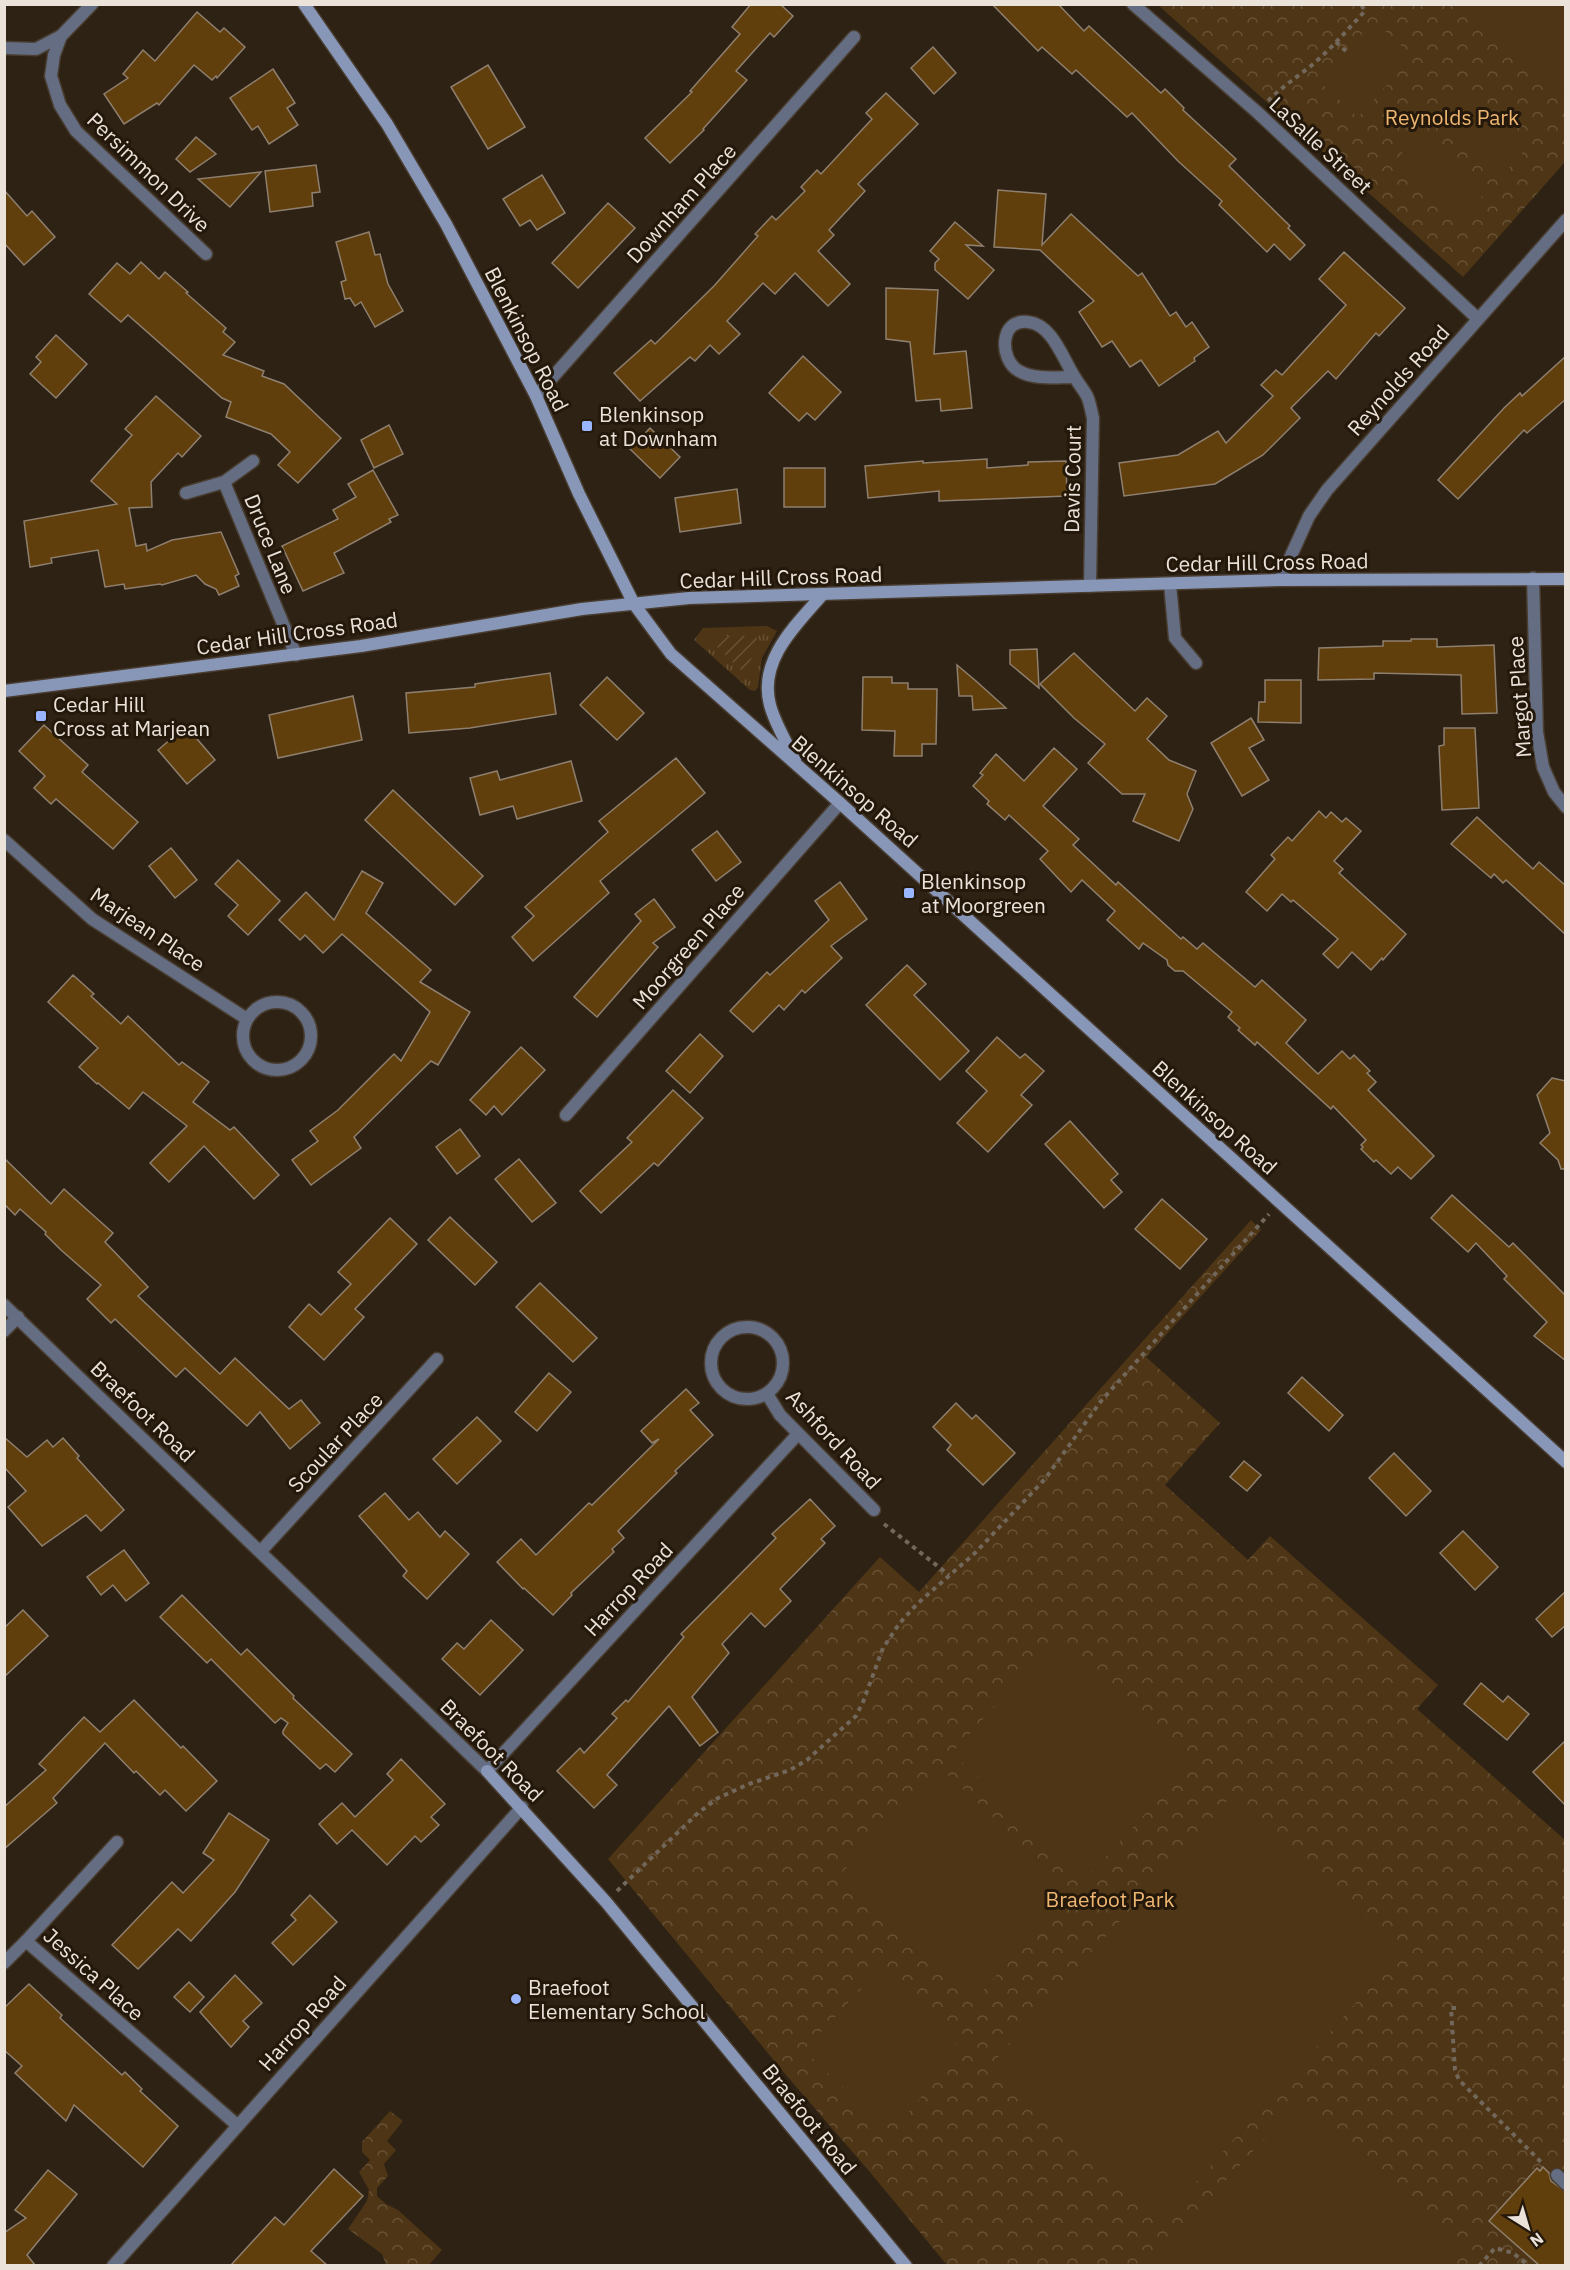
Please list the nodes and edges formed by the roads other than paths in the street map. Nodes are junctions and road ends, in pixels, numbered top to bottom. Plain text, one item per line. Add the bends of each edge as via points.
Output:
1 (92, 4) edge
2 (304, 4) edge
3 (1133, 4) edge
4 (61, 36) junction
5 (854, 37) dead end
6 (4, 48) edge
7 (1566, 220) edge
8 (206, 254) dead end
9 (1478, 319) junction
10 (1074, 377) junction
11 (536, 396) junction
12 (254, 461) dead end
13 (224, 482) junction
14 (186, 493) dead end
15 (1533, 578) junction
16 (1566, 579) edge
17 (1280, 580) junction
18 (1170, 584) junction
19 (1090, 586) junction
20 (822, 595) junction
21 (634, 604) junction
22 (296, 655) junction
23 (1196, 663) dead end
24 (4, 691) edge
25 (798, 767) junction
26 (840, 802) junction
27 (1566, 807) edge
28 (4, 840) edge
29 (247, 1019) junction
30 (566, 1115) dead end
31 (4, 1305) edge
32 (18, 1317) junction
33 (4, 1331) edge
34 (437, 1359) dead end
35 (767, 1394) junction
36 (798, 1434) junction
37 (1566, 1462) edge
38 (874, 1510) road end
39 (261, 1551) junction
40 (487, 1771) junction
41 (522, 1807) junction
42 (117, 1842) dead end
43 (26, 1941) junction
44 (4, 1963) edge
45 (237, 2125) junction
46 (113, 2265) edge
47 (906, 2265) edge

1 - 4 street
2 - 11 street, Blenkinsop Road via 387,124 446,224
3 - 9 street, LaSalle Street via 1257,112
4 - 6 street via 36,49
4 - 8 street, Persimmon Drive via 51,76 60,105 76,131
5 - 11 street, Downham Place
7 - 9 street, Reynolds Road
9 - 17 street, Reynolds Road via 1327,490 1309,516
10 - 10 street, Davis Court via 1053,339 1039,325 1026,321 1013,325 1006,333 1004,346 1018,371 1038,377
10 - 19 street, Davis Court via 1087,396 1093,418
11 - 21 street, Blenkinsop Road
12 - 13 street, Druce Lane
13 - 14 street, Druce Lane
13 - 22 street, Druce Lane
15 - 16 street, Cedar Hill Cross Road
15 - 17 street, Cedar Hill Cross Road
15 - 27 street, Margot Place via 1537,732 1543,767
17 - 18 street, Cedar Hill Cross Road
18 - 19 street, Cedar Hill Cross Road
18 - 23 street via 1175,638
19 - 20 street, Cedar Hill Cross Road
20 - 21 street, Cedar Hill Cross Road via 689,598
20 - 25 street via 778,649 770,674 769,702
21 - 22 street, Cedar Hill Cross Road
21 - 25 street, Blenkinsop Road via 671,654
22 - 24 street, Cedar Hill Cross Road
25 - 26 street, Blenkinsop Road
26 - 30 street, Moorgreen Place
26 - 37 street, Blenkinsop Road
28 - 29 street, Marjean Place via 92,919
29 - 29 street via 243,1040 252,1059 261,1066 271,1070 292,1067 308,1051 311,1028 306,1017 288,1003 265,1004
31 - 32 street, Braefoot Road
32 - 33 street
32 - 39 street, Braefoot Road
34 - 39 street, Scoular Place
35 - 35 street, Ashford Road via 784,1365 778,1343 760,1328 737,1327 726,1333 717,1341 710,1365 720,1388 742,1399
35 - 36 street, Ashford Road
36 - 38 street, Ashford Road
36 - 40 street, Harrop Road
39 - 40 street, Braefoot Road
40 - 41 street, Braefoot Road
41 - 45 street, Harrop Road
41 - 47 street, Braefoot Road via 606,1902
42 - 43 street, Jessica Place
43 - 44 street
43 - 45 street, Jessica Place
45 - 46 street, Harrop Road

